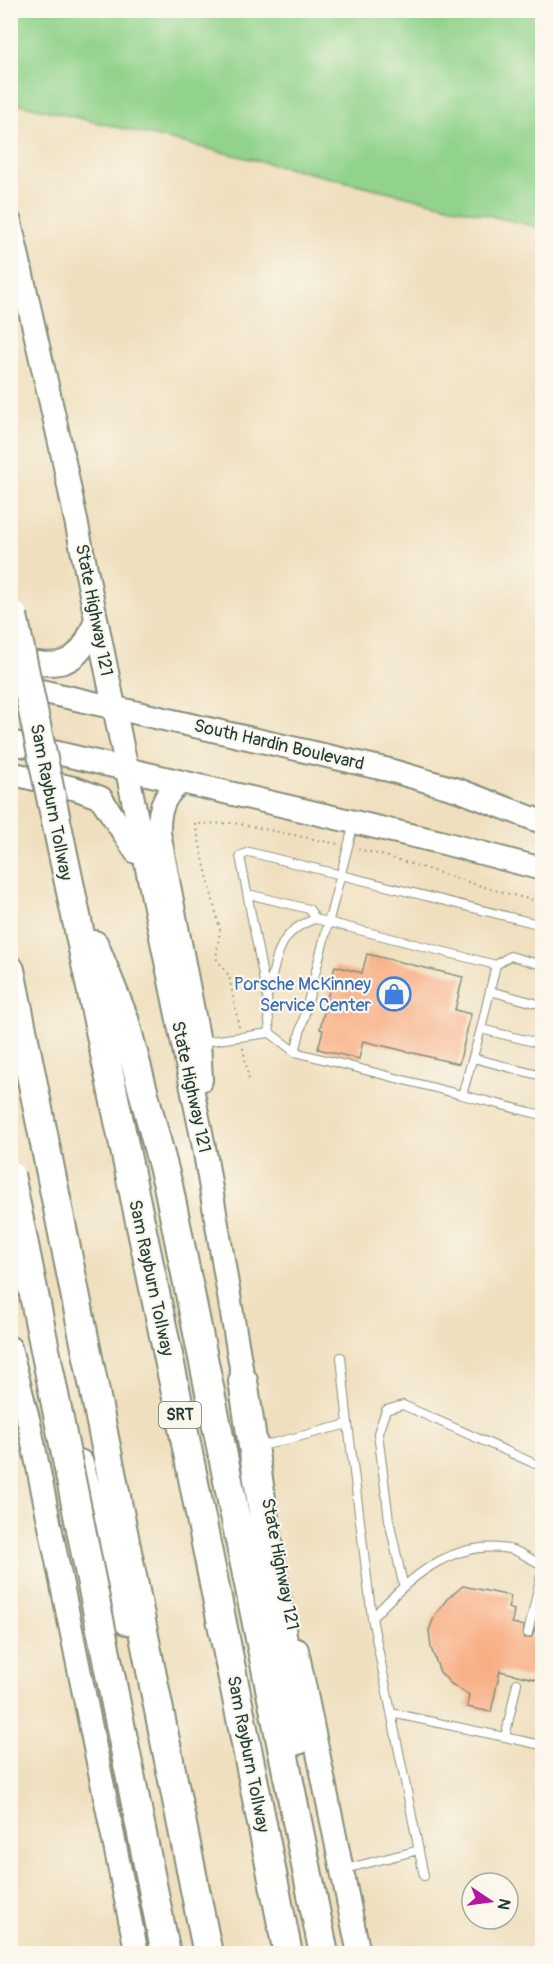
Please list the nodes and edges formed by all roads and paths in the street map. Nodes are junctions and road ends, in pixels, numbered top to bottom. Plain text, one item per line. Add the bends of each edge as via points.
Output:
1 (10, 222) edge
2 (12, 609) edge
3 (96, 619) junction
4 (10, 658) edge
5 (10, 684) edge
6 (114, 707) junction
7 (10, 742) edge
8 (126, 768) junction
9 (10, 773) edge
10 (183, 782) junction
11 (354, 822) junction
12 (543, 822) edge
13 (145, 867) junction
14 (543, 868) edge
15 (341, 874) junction
16 (66, 878) junction
17 (248, 894) junction
18 (316, 919) junction
19 (328, 922) junction
20 (543, 925) edge
21 (496, 964) junction
22 (543, 965) edge
23 (10, 970) edge
24 (490, 991) junction
25 (267, 998) junction
26 (543, 1005) edge
27 (481, 1029) junction
28 (270, 1033) junction
29 (199, 1042) junction
30 (543, 1044) edge
31 (295, 1052) junction
32 (473, 1058) junction
33 (543, 1076) edge
34 (462, 1095) junction
35 (543, 1115) edge
36 (204, 1147) junction
37 (10, 1175) edge
38 (10, 1243) edge
39 (10, 1348) edge
40 (341, 1357) dead end
41 (243, 1381) junction
42 (348, 1424) junction
43 (256, 1448) junction
44 (543, 1467) edge
45 (543, 1565) edge
46 (543, 1571) edge
47 (403, 1584) junction
48 (372, 1618) junction
49 (528, 1634) dead end
50 (151, 1668) junction
51 (517, 1683) dead end
52 (391, 1713) junction
53 (505, 1737) junction
54 (543, 1745) edge
55 (419, 1850) junction
56 (342, 1869) junction
57 (424, 1876) dead end
58 (137, 1953) edge
59 (166, 1953) edge
60 (208, 1953) edge
61 (288, 1953) edge
62 (325, 1953) edge
63 (359, 1953) edge

1 - 3 main road, State Highway 121
2 - 16 highway, Sam Rayburn Tollway / SRT, bridge
3 - 4 main road via 85,646 64,663 47,666
3 - 6 main road, State Highway 121
5 - 6 main road, South Hardin Boulevard
6 - 8 main road, State Highway 121
6 - 12 main road, South Hardin Boulevard via 389,770 458,790
7 - 8 main road
8 - 10 main road
8 - 13 main road, State Highway 121
9 - 13 main road via 101,798
10 - 11 main road
10 - 29 main road via 168,794 159,833
11 - 14 main road
11 - 15 lane
13 - 36 main road, State Highway 121
15 - 17 lane via 249,852 240,856
15 - 19 lane
15 - 20 lane
16 - 61 highway, Sam Rayburn Tollway / SRT
16 - 62 highway via 124,1019 168,1185
17 - 18 lane via 309,909
17 - 25 lane
18 - 19 lane
18 - 25 lane via 283,939
19 - 21 lane
19 - 31 lane
21 - 22 lane via 510,956
21 - 24 lane
23 - 50 highway
24 - 26 lane
24 - 27 lane
25 - 28 lane
27 - 30 lane
27 - 32 lane
28 - 29 lane
28 - 31 lane
29 - 36 main road
31 - 34 lane
32 - 33 lane
32 - 34 lane
34 - 35 lane
36 - 41 main road, State Highway 121
37 - 59 highway, bridge
38 - 50 highway via 119,1604
39 - 58 main road via 30,1423
40 - 42 lane
41 - 43 main road, State Highway 121
41 - 62 highway via 294,1711
42 - 43 lane
42 - 48 lane
43 - 56 main road, State Highway 121
44 - 47 lane via 403,1405 386,1410 378,1433 389,1520
45 - 47 lane via 510,1549 470,1549 431,1564
46 - 49 lane
47 - 48 lane
48 - 52 lane
50 - 60 highway
51 - 53 lane
52 - 53 lane
52 - 55 lane
53 - 54 lane
55 - 56 lane
55 - 57 lane
56 - 63 main road, State Highway 121

